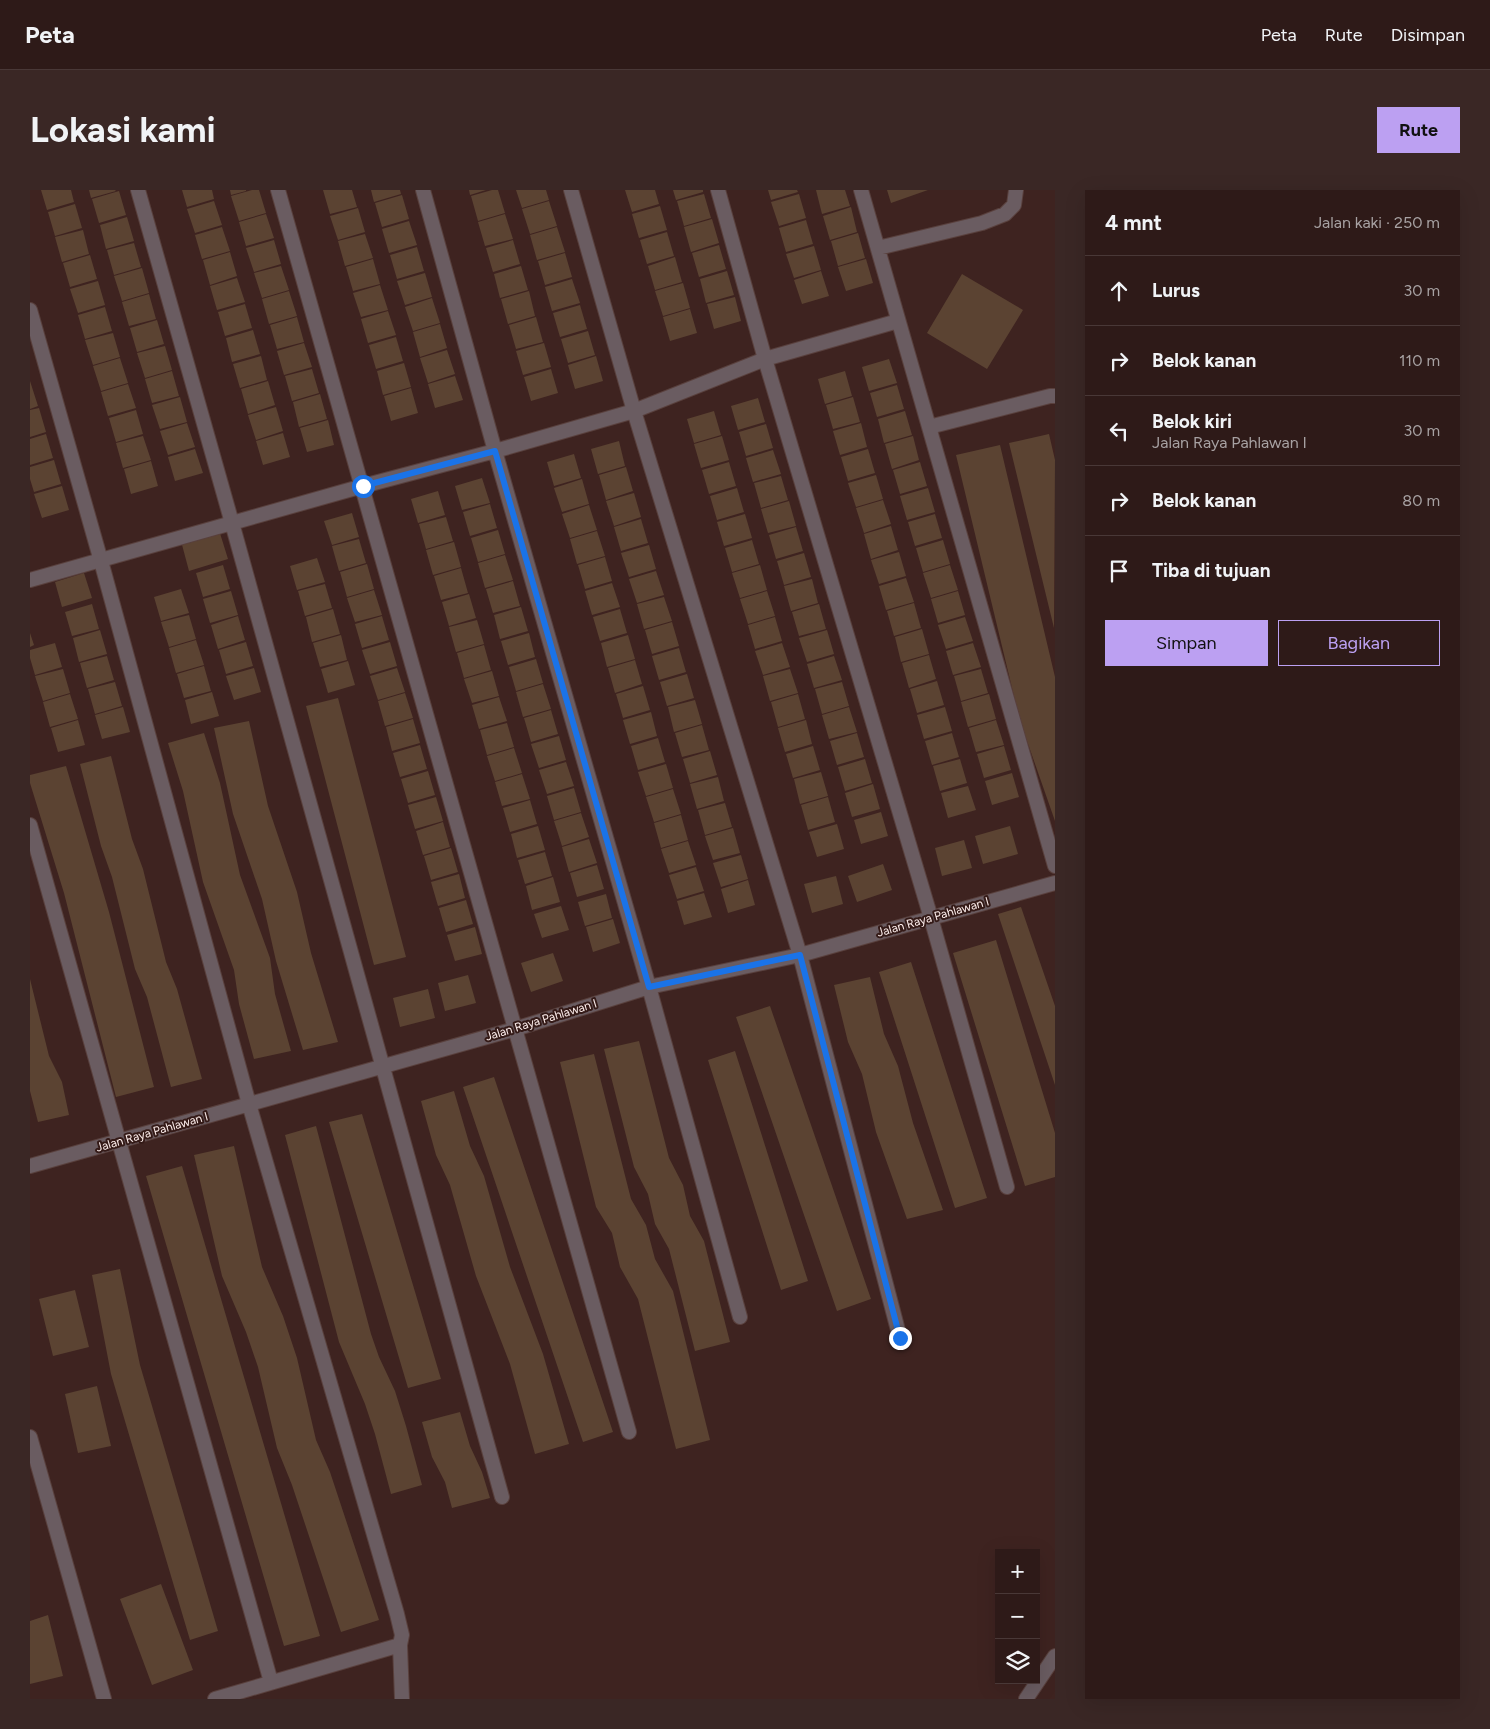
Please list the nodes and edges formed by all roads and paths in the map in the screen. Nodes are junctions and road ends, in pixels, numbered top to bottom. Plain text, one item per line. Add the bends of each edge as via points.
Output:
1 (138, 190) edge
2 (278, 190) edge
3 (423, 190) edge
4 (571, 190) edge
5 (718, 190) edge
6 (861, 190) edge
7 (1016, 190) edge
8 (878, 248) junction
9 (30, 310) edge
10 (898, 321) junction
11 (765, 359) junction
12 (1055, 396) edge
13 (634, 411) junction
14 (929, 427) junction
15 (495, 451) junction
16 (363, 486) junction
17 (232, 523) junction
18 (101, 561) junction
19 (30, 580) edge
20 (30, 825) edge
21 (1055, 866) edge
22 (1055, 883) edge
23 (931, 918) junction
24 (800, 955) junction
25 (649, 987) junction
26 (515, 1029) junction
27 (383, 1066) junction
28 (249, 1104) junction
29 (119, 1141) junction
30 (30, 1166) edge
31 (1006, 1188) dead end
32 (740, 1318) dead end
33 (900, 1338) dead end
34 (629, 1432) dead end
35 (30, 1437) edge
36 (502, 1497) dead end
37 (400, 1645) junction
38 (1055, 1656) edge
39 (271, 1682) junction
40 (104, 1699) edge
41 (215, 1699) edge
42 (402, 1699) edge
43 (1026, 1699) edge

1 - 17 street
2 - 16 street
3 - 15 street
4 - 13 street
5 - 11 street
6 - 8 street
7 - 8 street via 1014,205 1005,214 982,223
8 - 10 street
9 - 18 street
10 - 11 street
10 - 14 street
11 - 13 street
11 - 23 street
12 - 14 street
13 - 15 street
13 - 24 street
14 - 21 street
15 - 16 street
15 - 25 street
16 - 17 street
16 - 26 street
17 - 18 street
17 - 27 street
18 - 19 street
18 - 28 street
20 - 29 street
22 - 23 street, Jalan Raya Pahlawan I
23 - 24 street, Jalan Raya Pahlawan I
23 - 31 street
24 - 25 street, Jalan Raya Pahlawan I
24 - 33 street
25 - 26 street, Jalan Raya Pahlawan I
25 - 32 street
26 - 27 street, Jalan Raya Pahlawan I
26 - 34 street
27 - 28 street, Jalan Raya Pahlawan I
27 - 36 street
28 - 29 street, Jalan Raya Pahlawan I
28 - 37 street via 397,1614 402,1635
29 - 30 street, Jalan Raya Pahlawan I
29 - 39 street
35 - 40 street
37 - 39 street
37 - 42 street
38 - 43 street
39 - 41 street

